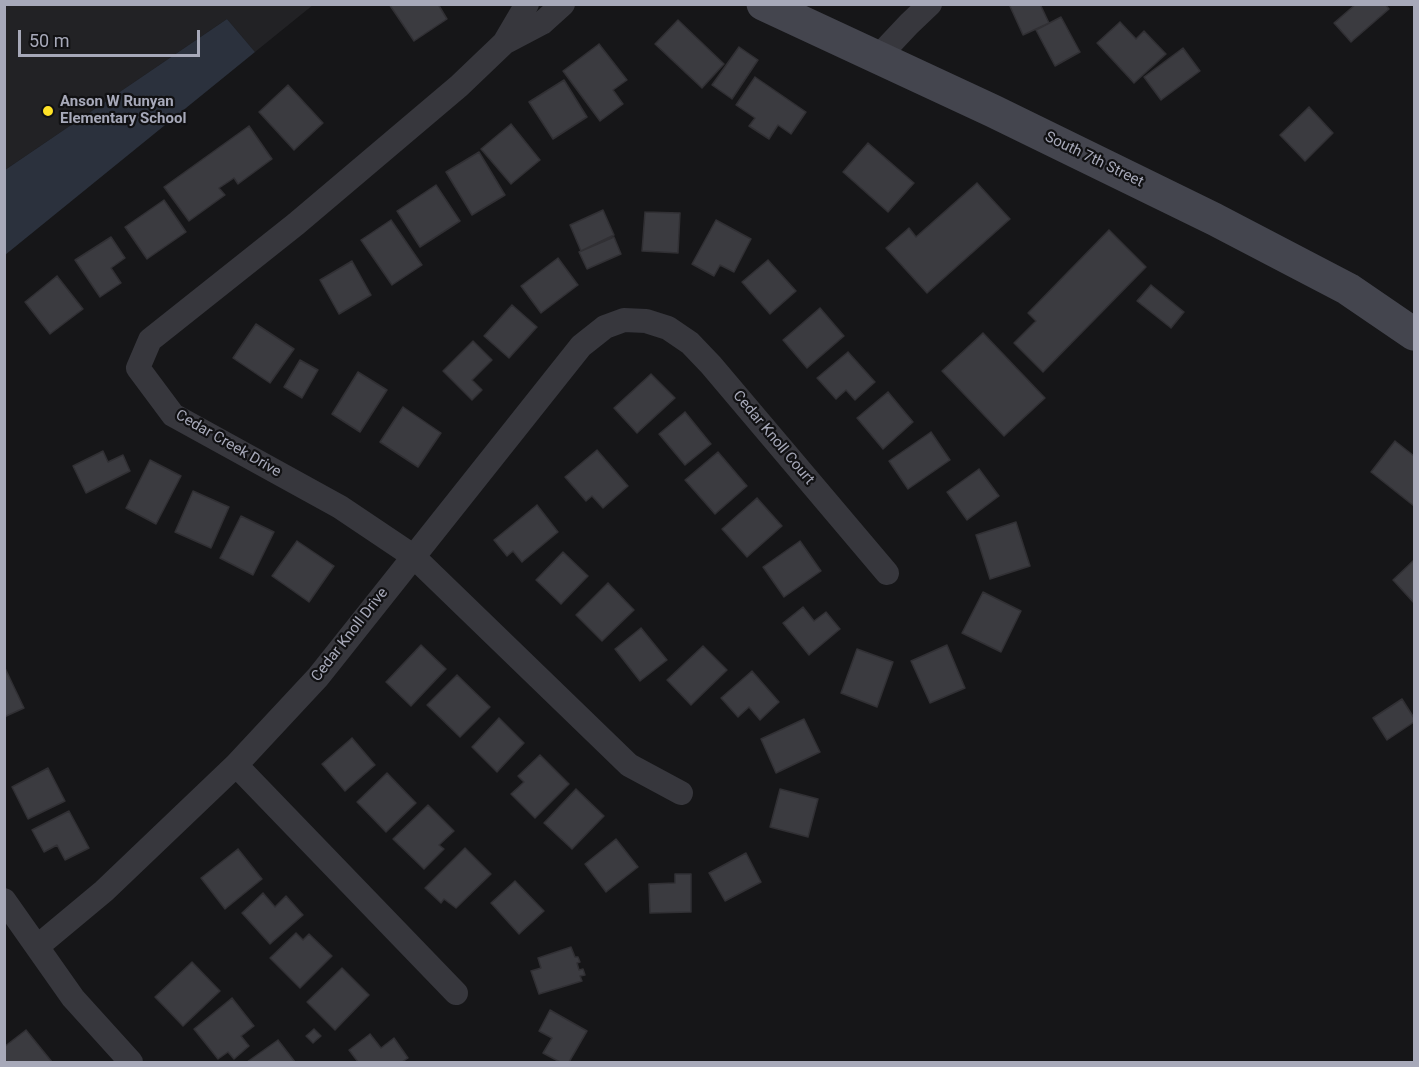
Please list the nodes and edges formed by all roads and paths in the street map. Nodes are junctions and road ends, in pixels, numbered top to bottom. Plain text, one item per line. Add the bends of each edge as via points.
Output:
1 (527, 4) edge
2 (562, 4) edge
3 (763, 4) edge
4 (930, 4) edge
5 (504, 43) junction
6 (877, 58) junction
7 (646, 321) joint
8 (1414, 334) edge
9 (413, 556) junction
10 (887, 573) dead end
11 (236, 765) junction
12 (681, 793) dead end
13 (4, 900) edge
14 (38, 946) junction
15 (456, 993) dead end
16 (131, 1062) edge

1 - 5 street, Cedar Creek Drive
2 - 5 street, Cedar Creek Drive via 542,22
3 - 6 street, South 7th Street
4 - 6 street
5 - 9 street, Cedar Creek Drive via 296,224 150,340 138,368 173,416 340,507
6 - 8 street, South 7th Street via 1214,219 1348,289
7 - 9 street, Cedar Knoll Drive via 624,320 605,327 581,346
7 - 10 street, Cedar Knoll Court via 668,328 690,343
9 - 11 street, Cedar Knoll Drive via 318,677
9 - 12 street, Cedar Creek Drive via 629,765
11 - 14 street, Cedar Knoll Drive via 104,891
11 - 15 street
13 - 14 street
14 - 16 street via 73,998

